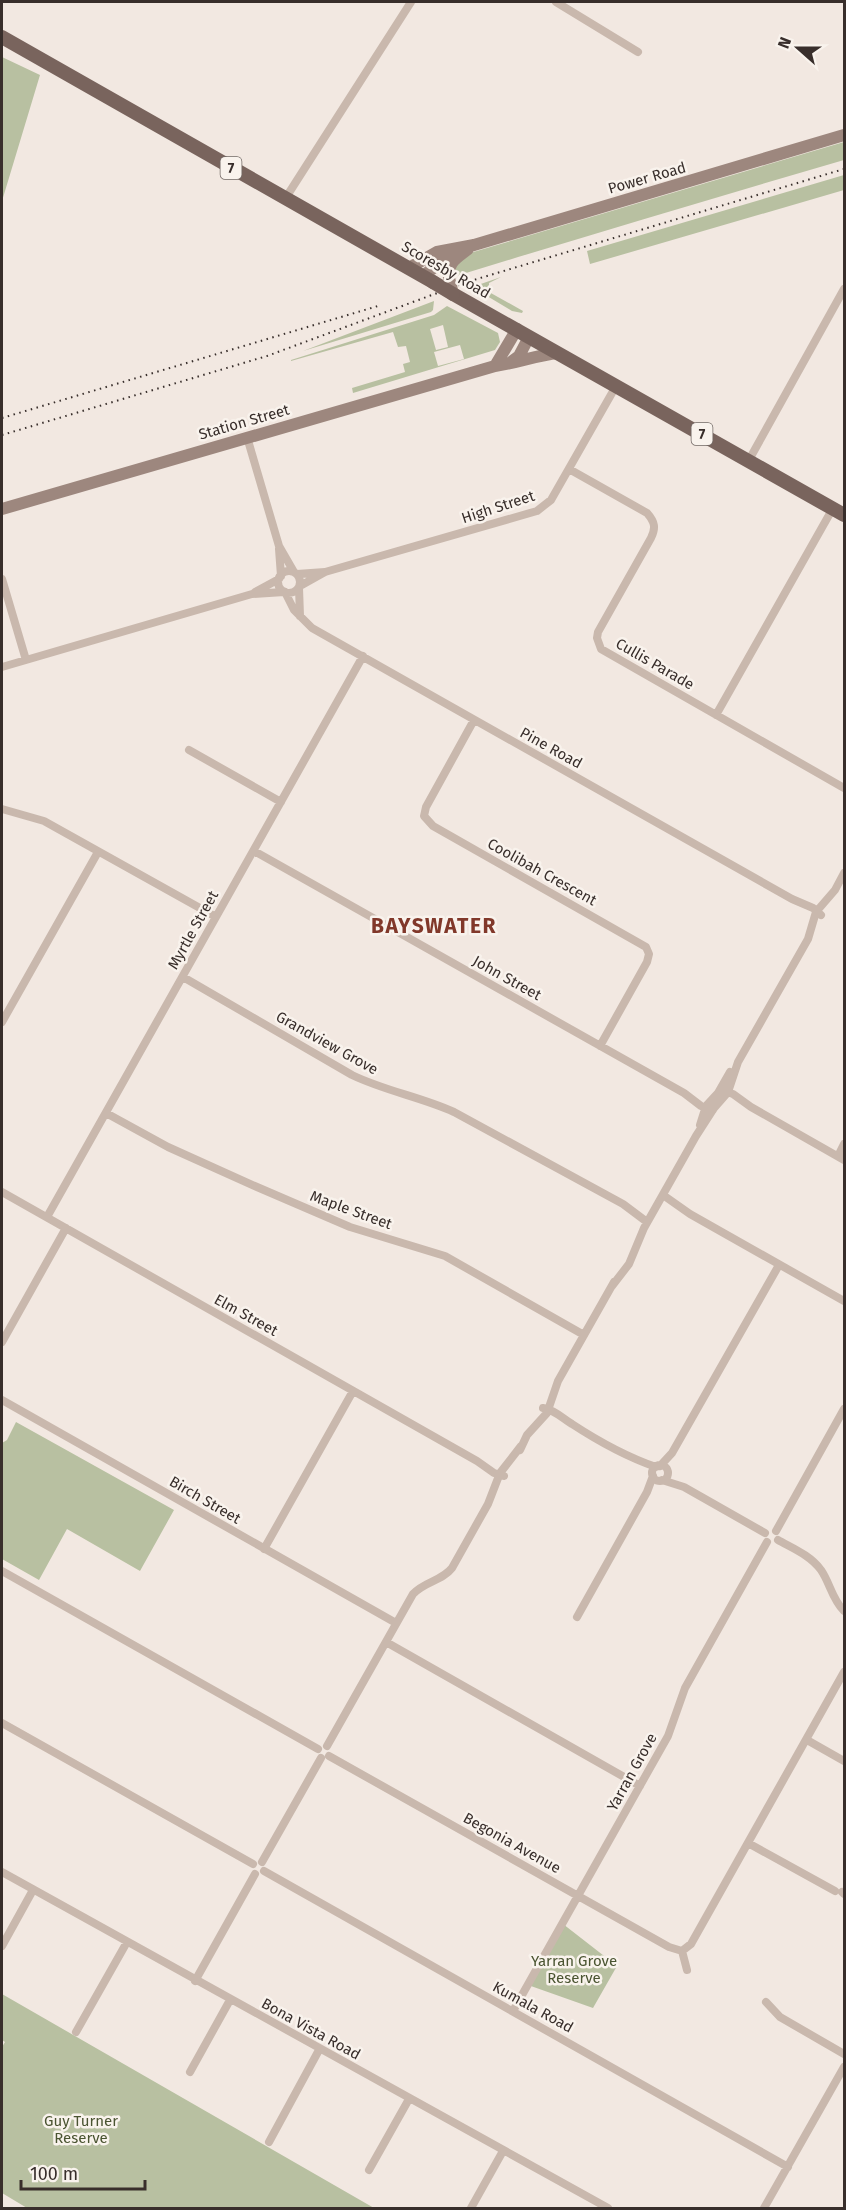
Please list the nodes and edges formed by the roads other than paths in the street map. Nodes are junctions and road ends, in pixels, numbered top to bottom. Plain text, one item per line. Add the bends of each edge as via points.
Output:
1 (411, 2) edge
2 (556, 2) edge
3 (2, 37) edge
4 (2, 42) edge
5 (638, 52) dead end
6 (31, 55) junction
7 (844, 135) edge
8 (285, 199) junction
9 (474, 245) junction
10 (458, 249) junction
11 (409, 268) junction
12 (428, 279) junction
13 (844, 289) edge
14 (453, 294) junction
15 (523, 333) junction
16 (558, 353) junction
17 (509, 364) junction
18 (495, 366) junction
19 (616, 386) junction
20 (247, 437) junction
21 (748, 460) junction
22 (569, 469) junction
23 (2, 509) edge
24 (838, 511) edge
25 (279, 546) junction
26 (325, 572) junction
27 (296, 573) junction
28 (280, 577) junction
29 (2, 579) edge
30 (299, 587) junction
31 (285, 592) junction
32 (252, 594) junction
33 (300, 616) junction
34 (363, 656) junction
35 (26, 660) junction
36 (2, 667) edge
37 (716, 715) junction
38 (474, 720) junction
39 (189, 750) dead end
40 (844, 788) edge
41 (281, 802) junction
42 (2, 809) edge
43 (254, 851) junction
44 (98, 852) junction
45 (844, 873) edge
46 (818, 914) junction
47 (216, 917) junction
48 (183, 976) junction
49 (2, 1022) edge
50 (600, 1046) junction
51 (724, 1092) junction
52 (708, 1107) junction
53 (106, 1113) junction
54 (844, 1144) edge
55 (841, 1158) edge
56 (2, 1192) edge
57 (661, 1198) junction
58 (47, 1217) junction
59 (647, 1222) junction
60 (66, 1228) junction
61 (778, 1265) junction
62 (844, 1301) edge
63 (584, 1335) junction
64 (2, 1342) edge
65 (353, 1391) junction
66 (2, 1400) edge
67 (844, 1409) edge
68 (546, 1410) junction
69 (659, 1473) junction
70 (501, 1474) junction
71 (777, 1535) junction
72 (766, 1538) junction
73 (264, 1549) junction
74 (2, 1571) edge
75 (844, 1611) edge
76 (577, 1617) dead end
77 (396, 1623) junction
78 (386, 1642) junction
79 (844, 1672) edge
80 (2, 1723) edge
81 (807, 1740) junction
82 (324, 1752) junction
83 (844, 1761) edge
84 (640, 1786) junction
85 (748, 1843) junction
86 (256, 1867) junction
87 (2, 1872) edge
88 (33, 1890) junction
89 (840, 1892) edge
90 (578, 1896) junction
91 (126, 1942) junction
92 (2, 1946) edge
93 (682, 1951) junction
94 (687, 1970) dead end
95 (195, 1981) junction
96 (230, 2000) junction
97 (766, 2002) dead end
98 (513, 2011) junction
99 (76, 2032) dead end
100 (320, 2050) junction
101 (844, 2054) edge
102 (844, 2067) edge
103 (190, 2072) dead end
104 (842, 2078) edge
105 (409, 2099) junction
106 (269, 2142) dead end
107 (503, 2151) junction
108 (788, 2167) junction
109 (369, 2170) dead end
110 (471, 2208) edge
111 (608, 2208) edge
112 (764, 2208) edge

1 - 8 street
2 - 5 street
3 - 6 main road, Scoresby Road / 7
4 - 6 main road, Scoresby Road / 7
6 - 8 main road, Scoresby Road / 7
7 - 9 main road, Power Road
8 - 11 main road, Scoresby Road / 7
9 - 10 main road, Power Road
9 - 14 main road, bridge via 448,268
10 - 11 main road, Power Road via 437,252
10 - 12 main road, Power Road via 445,257
11 - 12 main road, Scoresby Road / 7
12 - 14 main road, Scoresby Road / 7, bridge
13 - 21 street
14 - 15 main road, Scoresby Road / 7
15 - 16 main road, Scoresby Road / 7
15 - 17 main road via 519,356
15 - 18 main road
16 - 17 main road, Station Street
16 - 19 main road, Scoresby Road / 7
17 - 18 main road, Station Street
18 - 20 main road, Station Street
19 - 21 main road, Scoresby Road / 7
19 - 22 street, High Street
20 - 23 main road, Station Street
20 - 25 street
21 - 24 main road, Scoresby Road / 7
22 - 26 street, High Street via 551,500 537,512
22 - 37 street, Cullis Parade via 647,513 655,527 598,632 601,649
24 - 37 street
25 - 27 street
25 - 28 street
26 - 27 street, High Street
26 - 30 street, High Street
27 - 28 street via 287,571
27 - 30 street
28 - 31 street via 279,584
28 - 32 street
29 - 35 street
30 - 31 street
30 - 33 street
31 - 32 street
31 - 33 street, Pine Road
32 - 35 street
33 - 34 street, Pine Road via 312,628
34 - 38 street, Pine Road
34 - 41 street, Myrtle Street
35 - 36 street
37 - 40 street, Cullis Parade
38 - 46 street, Pine Road
38 - 50 street, Coolibah Crescent via 424,816 433,826 646,947 647,962
39 - 41 street
41 - 43 street, Myrtle Street
42 - 44 street via 44,821
43 - 47 street, Myrtle Street
43 - 50 street, John Street
44 - 47 street
44 - 49 street
45 - 46 street via 831,903
46 - 51 street via 816,929
47 - 48 street, Myrtle Street
48 - 53 street, Myrtle Street
48 - 59 street, Grandview Grove via 352,1075 454,1112 623,1204
50 - 52 street, John Street
51 - 52 street
51 - 55 street
52 - 57 street
53 - 58 street, Myrtle Street
53 - 63 street, Maple Street via 168,1147 288,1201 350,1227 445,1256
54 - 55 street
56 - 58 street, Elm Street
57 - 59 street
57 - 61 street
58 - 60 street, Elm Street
59 - 63 street
60 - 64 street
60 - 65 street, Elm Street
61 - 62 street
61 - 69 street
63 - 68 street via 548,1393
65 - 70 street, Elm Street
65 - 73 street
66 - 73 street, Birch Street
67 - 71 street
68 - 69 street
68 - 70 street via 533,1420 514,1464
69 - 72 street
69 - 76 street
70 - 77 street via 498,1492 453,1568 416,1590
71 - 72 street via 773,1543
71 - 75 street via 818,1566
72 - 84 street, Yarran Grove via 687,1684 668,1736
73 - 77 street, Birch Street
74 - 82 street, Begonia Avenue
77 - 78 street
78 - 82 street
78 - 84 street
79 - 81 street
80 - 86 street
81 - 83 street
81 - 85 street
82 - 86 street
82 - 90 street, Begonia Avenue
84 - 90 street, Yarran Grove
85 - 89 street
85 - 93 street via 691,1944
86 - 95 street
86 - 98 street, Kumala Road via 265,1867 264,1871
87 - 88 street, Bona Vista Road
88 - 91 street, Bona Vista Road
88 - 92 street
90 - 93 street, Begonia Avenue
90 - 98 street, Yarran Grove
91 - 95 street, Bona Vista Road
91 - 99 street
93 - 94 street
95 - 96 street, Bona Vista Road
96 - 100 street, Bona Vista Road
96 - 103 street
97 - 101 street via 780,2017
98 - 108 street, Kumala Road
100 - 105 street, Bona Vista Road
100 - 106 street
102 - 104 street
104 - 108 street
105 - 107 street, Bona Vista Road
105 - 109 street
107 - 110 street
107 - 111 street, Bona Vista Road
108 - 112 street

